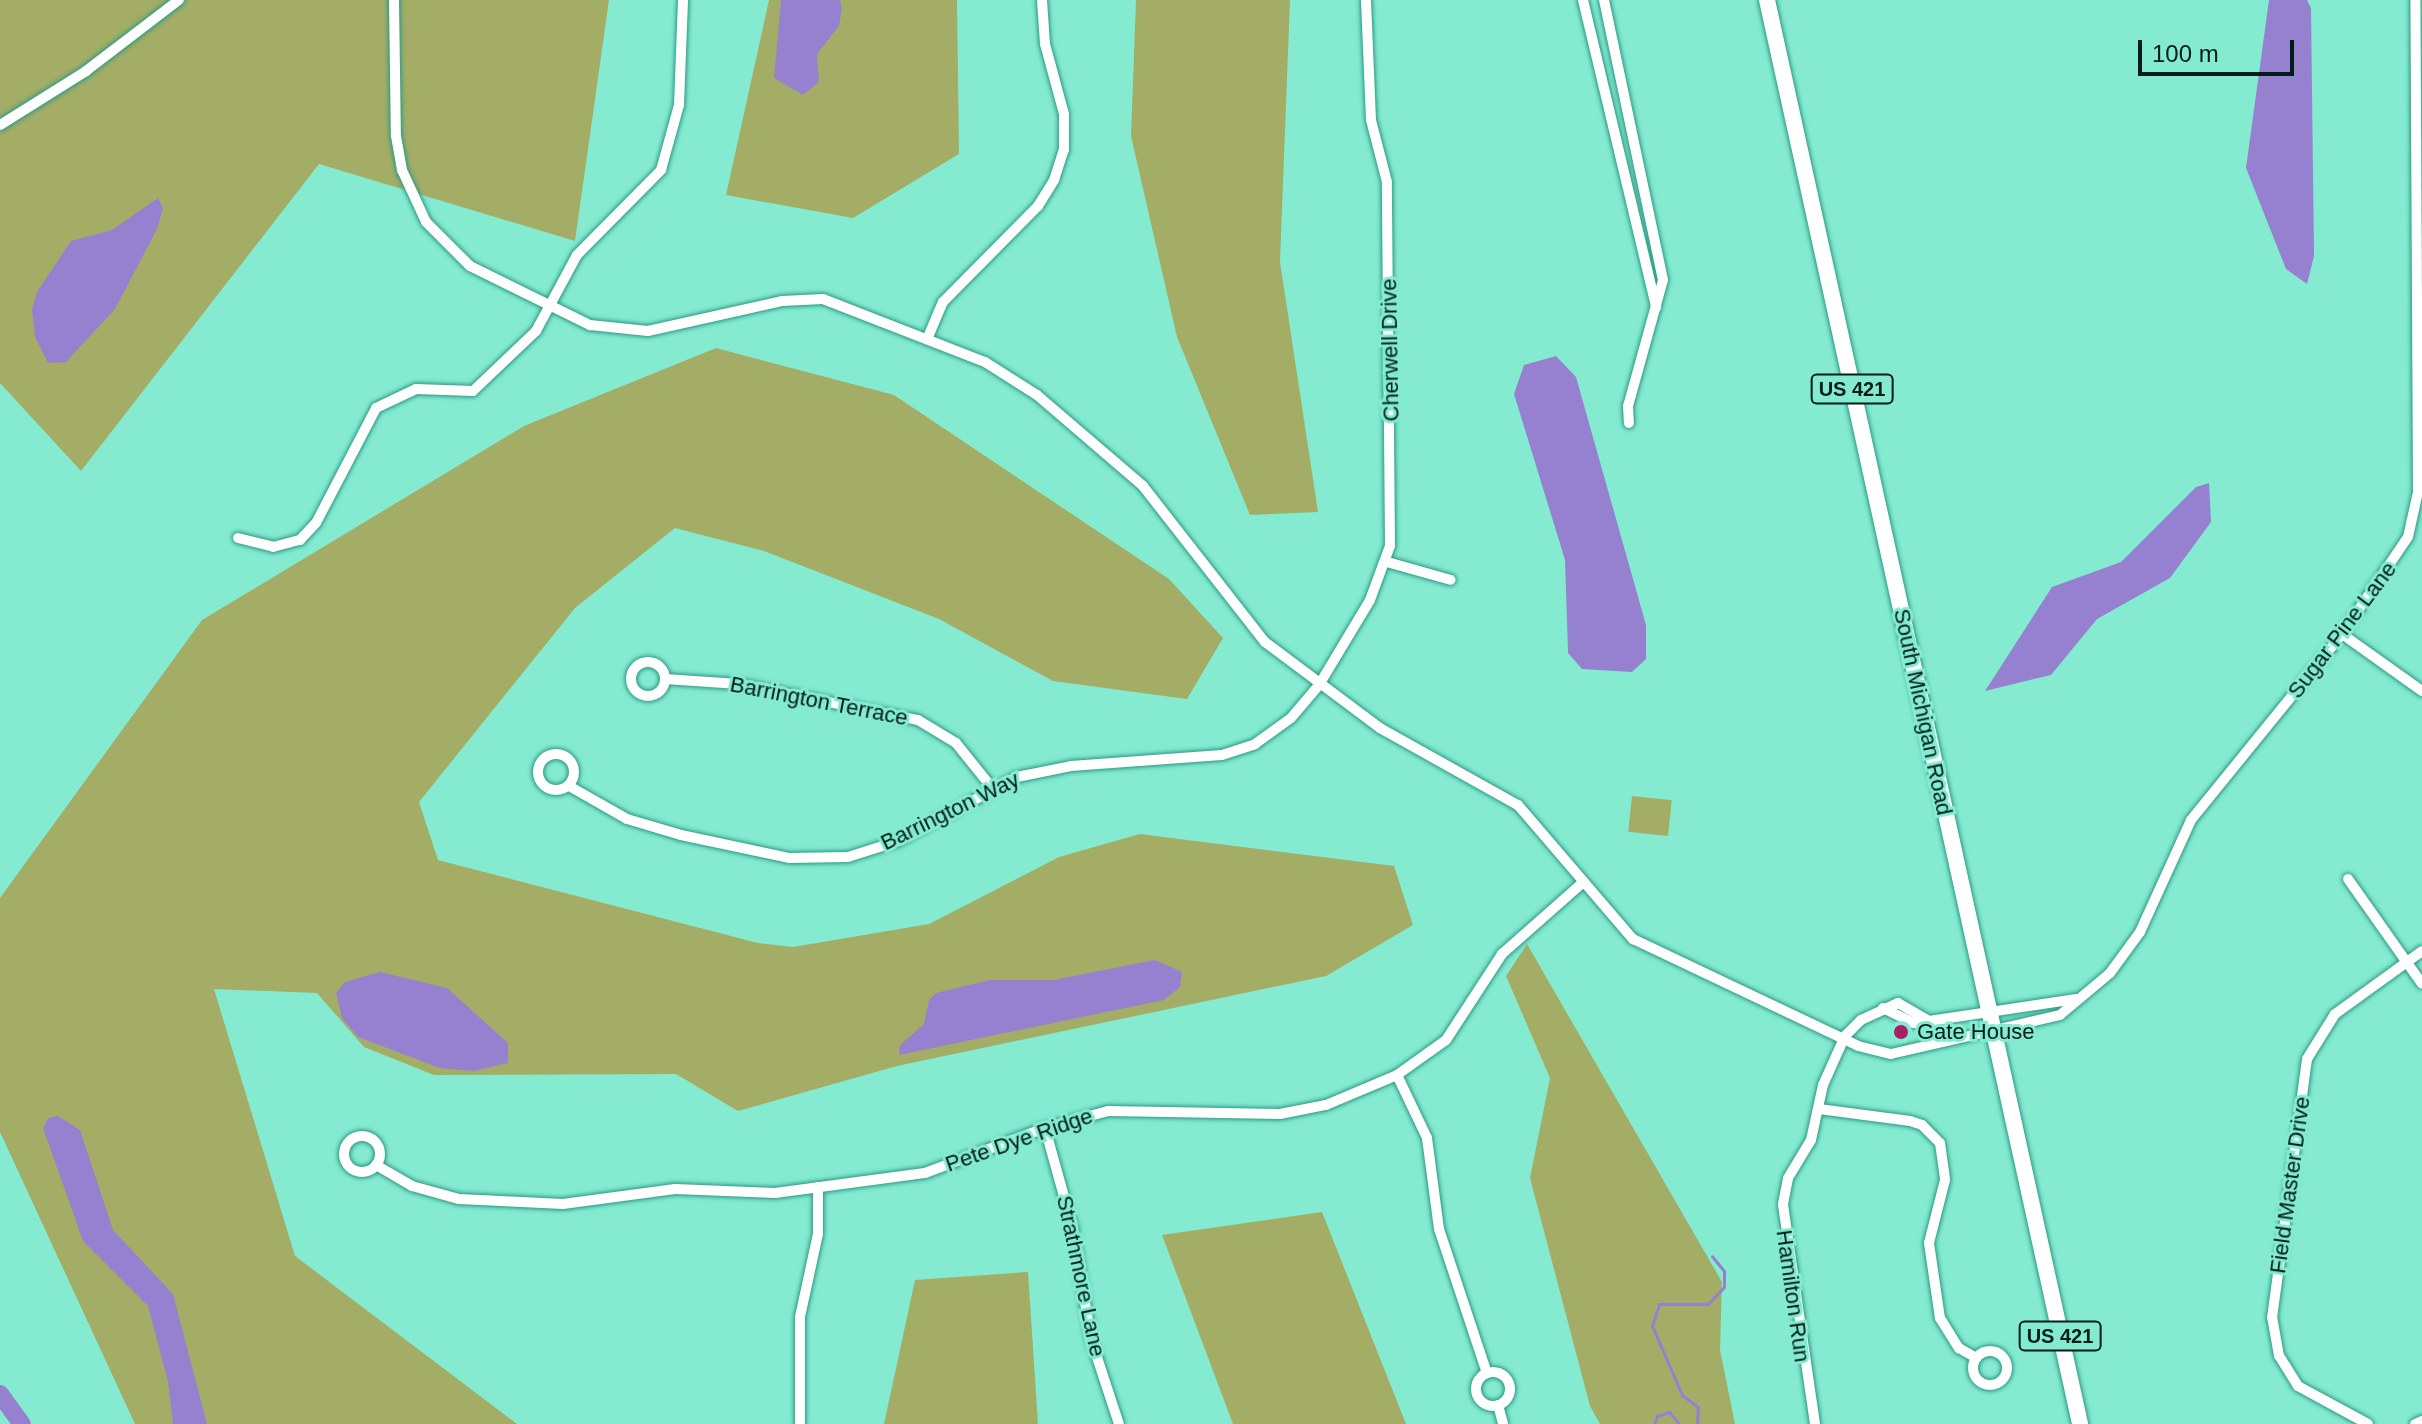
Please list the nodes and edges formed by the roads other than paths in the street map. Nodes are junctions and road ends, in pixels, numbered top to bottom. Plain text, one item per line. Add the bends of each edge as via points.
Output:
1 (179, 0) edge
2 (394, 0) edge
3 (683, 0) edge
4 (1042, 0) edge
5 (1366, 0) edge
6 (1583, 0) edge
7 (1604, 0) edge
8 (1767, 0) edge
9 (2415, 0) edge
10 (1610, 29) junction
11 (1591, 33) junction
12 (0, 125) edge
13 (1648, 196) junction
14 (1628, 202) junction
15 (548, 305) junction
16 (1656, 307) junction
17 (928, 337) junction
18 (1629, 423) dead end
19 (238, 538) dead end
20 (1387, 562) junction
21 (1451, 580) dead end
22 (2342, 634) junction
23 (665, 679) dead end
24 (1319, 685) junction
25 (2422, 691) edge
26 (569, 786) dead end
27 (993, 789) junction
28 (2348, 879) dead end
29 (1581, 884) junction
30 (2422, 951) edge
31 (2406, 962) junction
32 (2422, 984) edge
33 (2076, 999) junction
34 (1988, 1012) junction
35 (1991, 1030) junction
36 (1845, 1036) junction
37 (1397, 1075) junction
38 (1819, 1109) junction
39 (1045, 1128) junction
40 (376, 1165) dead end
41 (818, 1187) junction
42 (1976, 1358) dead end
43 (1487, 1373) junction
44 (1498, 1405) junction
45 (2422, 1421) edge
46 (800, 1424) edge
47 (1119, 1424) edge
48 (1503, 1424) edge
49 (1815, 1424) edge
50 (2080, 1424) edge
51 (2368, 1424) edge
52 (2415, 1424) edge

1 - 12 street via 86,71
2 - 15 street, Sugar Pine Lane via 396,136 411,196 448,248 488,277
3 - 15 street via 679,105 661,170 577,255
4 - 17 street via 1045,44 1064,114 1064,150 1054,180 1038,206 943,302
5 - 20 street, Cherwell Drive via 1371,120 1387,182 1393,507
6 - 11 street
7 - 10 street
8 - 34 main road, South Michigan Road / US 421
9 - 22 street, Sugar Pine Lane via 2418,492 2398,557
10 - 11 street
10 - 13 street
11 - 14 street
13 - 14 street
13 - 16 street via 1663,272
14 - 16 street
15 - 17 street, Sugar Pine Lane via 590,325 648,331 782,301 823,299
15 - 19 street via 536,331 482,386 462,394 416,389 376,408 309,534 273,547
16 - 18 street via 1628,406
17 - 24 street, Sugar Pine Lane via 985,362 1037,395 1097,445 1143,486 1265,642
20 - 21 street
20 - 24 street, Cherwell Drive
22 - 25 street
22 - 33 street, Sugar Pine Lane via 2191,820 2125,955
23 - 27 street, Barrington Terrace via 739,684 918,720 956,743
24 - 27 street, Barrington Way via 1275,731 1238,751 1037,771
24 - 29 street, Sugar Pine Lane via 1380,728 1503,794 1560,851
26 - 27 street, Barrington Way via 627,819 667,831 748,851 814,859 848,857 898,841
28 - 31 street
29 - 36 street, Sugar Pine Lane via 1615,924 1647,948
29 - 37 street, Pete Dye Ridge via 1502,954 1446,1040
30 - 31 street, Field Master Drive
31 - 32 street
31 - 51 street, Field Master Drive via 2335,1014 2307,1059 2272,1318 2279,1356 2298,1386
33 - 34 street
33 - 35 street, Sugar Pine Lane via 2060,1015
34 - 35 main road, South Michigan Road / US 421
34 - 36 street via 1929,1021 1911,1006 1883,1008
35 - 36 street, Sugar Pine Lane via 1891,1054 1867,1050
35 - 50 main road, South Michigan Road / US 421
36 - 38 street, Hamilton Run via 1823,1085
37 - 39 street, Pete Dye Ridge via 1326,1105 1280,1114 1108,1111
37 - 43 street via 1427,1138 1439,1229
38 - 42 street via 1910,1121 1940,1143 1946,1156 1945,1180 1929,1243 1940,1318 1959,1348
38 - 49 street, Hamilton Run via 1811,1140 1788,1178 1782,1217
39 - 41 street, Pete Dye Ridge via 925,1173
39 - 47 street, Strathmore Lane via 1073,1229 1091,1339
40 - 41 street, Pete Dye Ridge via 412,1186 459,1199 563,1204 675,1189 775,1193
41 - 46 street via 818,1234 800,1317
43 - 44 street via 1478,1381 1478,1397
43 - 44 street via 1497,1373 1509,1383 1509,1393
44 - 48 street
45 - 52 street

